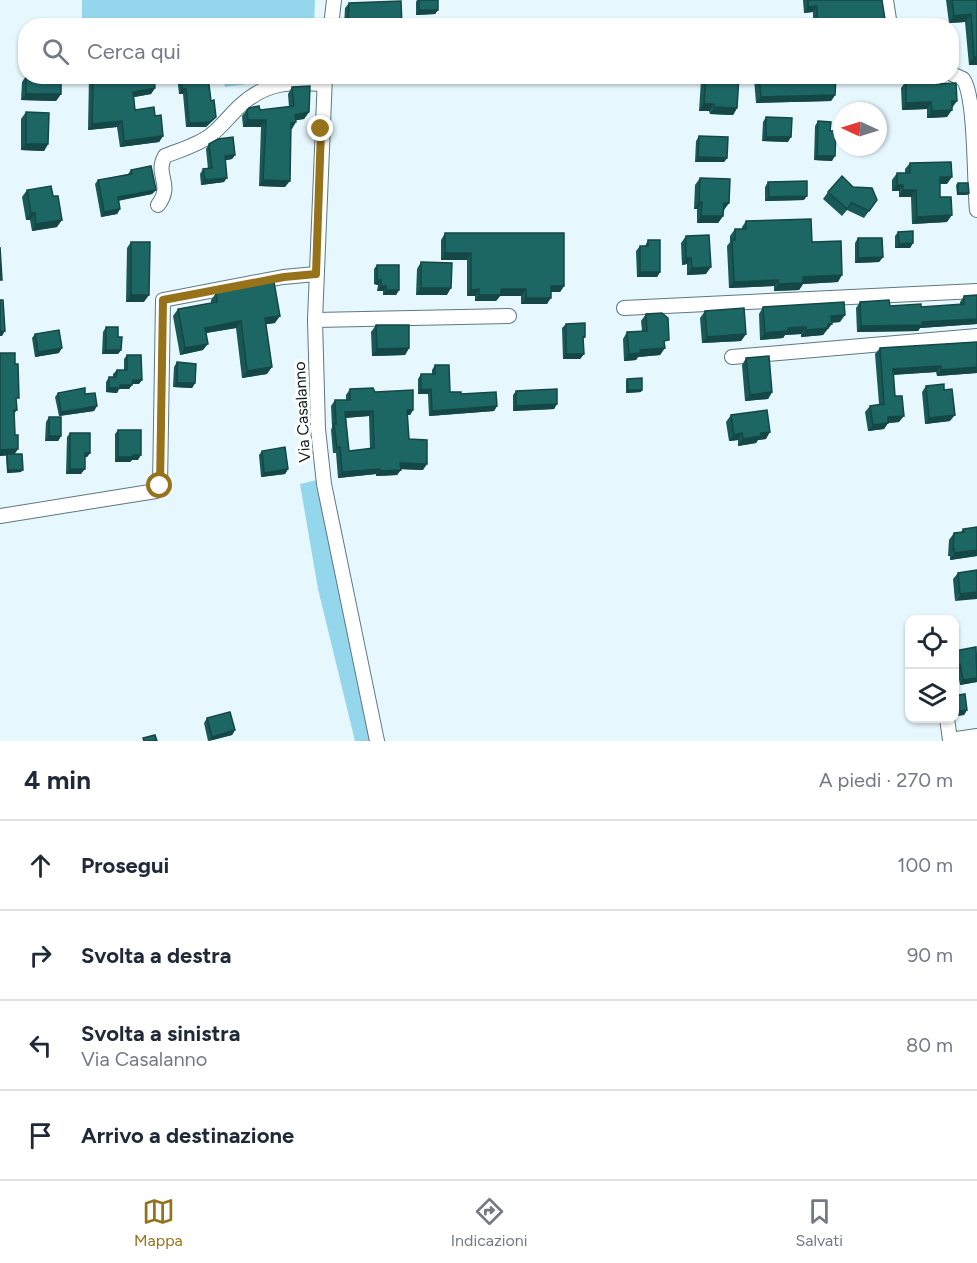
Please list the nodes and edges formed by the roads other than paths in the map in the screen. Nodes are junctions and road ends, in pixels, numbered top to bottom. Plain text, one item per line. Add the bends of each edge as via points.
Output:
1 (334, 0) edge
2 (886, 0) edge
3 (332, 18) edge
4 (889, 18) edge
5 (959, 77) edge
6 (281, 84) edge
7 (325, 84) edge
8 (158, 205) dead end
9 (977, 210) edge
10 (316, 274) junction
11 (977, 291) edge
12 (624, 308) dead end
13 (509, 316) dead end
14 (315, 320) junction
15 (977, 336) edge
16 (732, 357) dead end
17 (0, 516) edge
18 (948, 723) edge
19 (977, 736) edge
20 (377, 741) edge

1 - 3 street
2 - 4 street
5 - 9 street via 969,92
6 - 8 street via 256,93 212,134 165,156 161,166 166,191
7 - 10 street, Via Casalanno
10 - 14 street, Via Casalanno
10 - 17 street via 163,300 160,486 156,491
11 - 12 street
13 - 14 street
14 - 20 street, Via Casalanno via 324,484
15 - 16 street
18 - 19 street via 951,740

